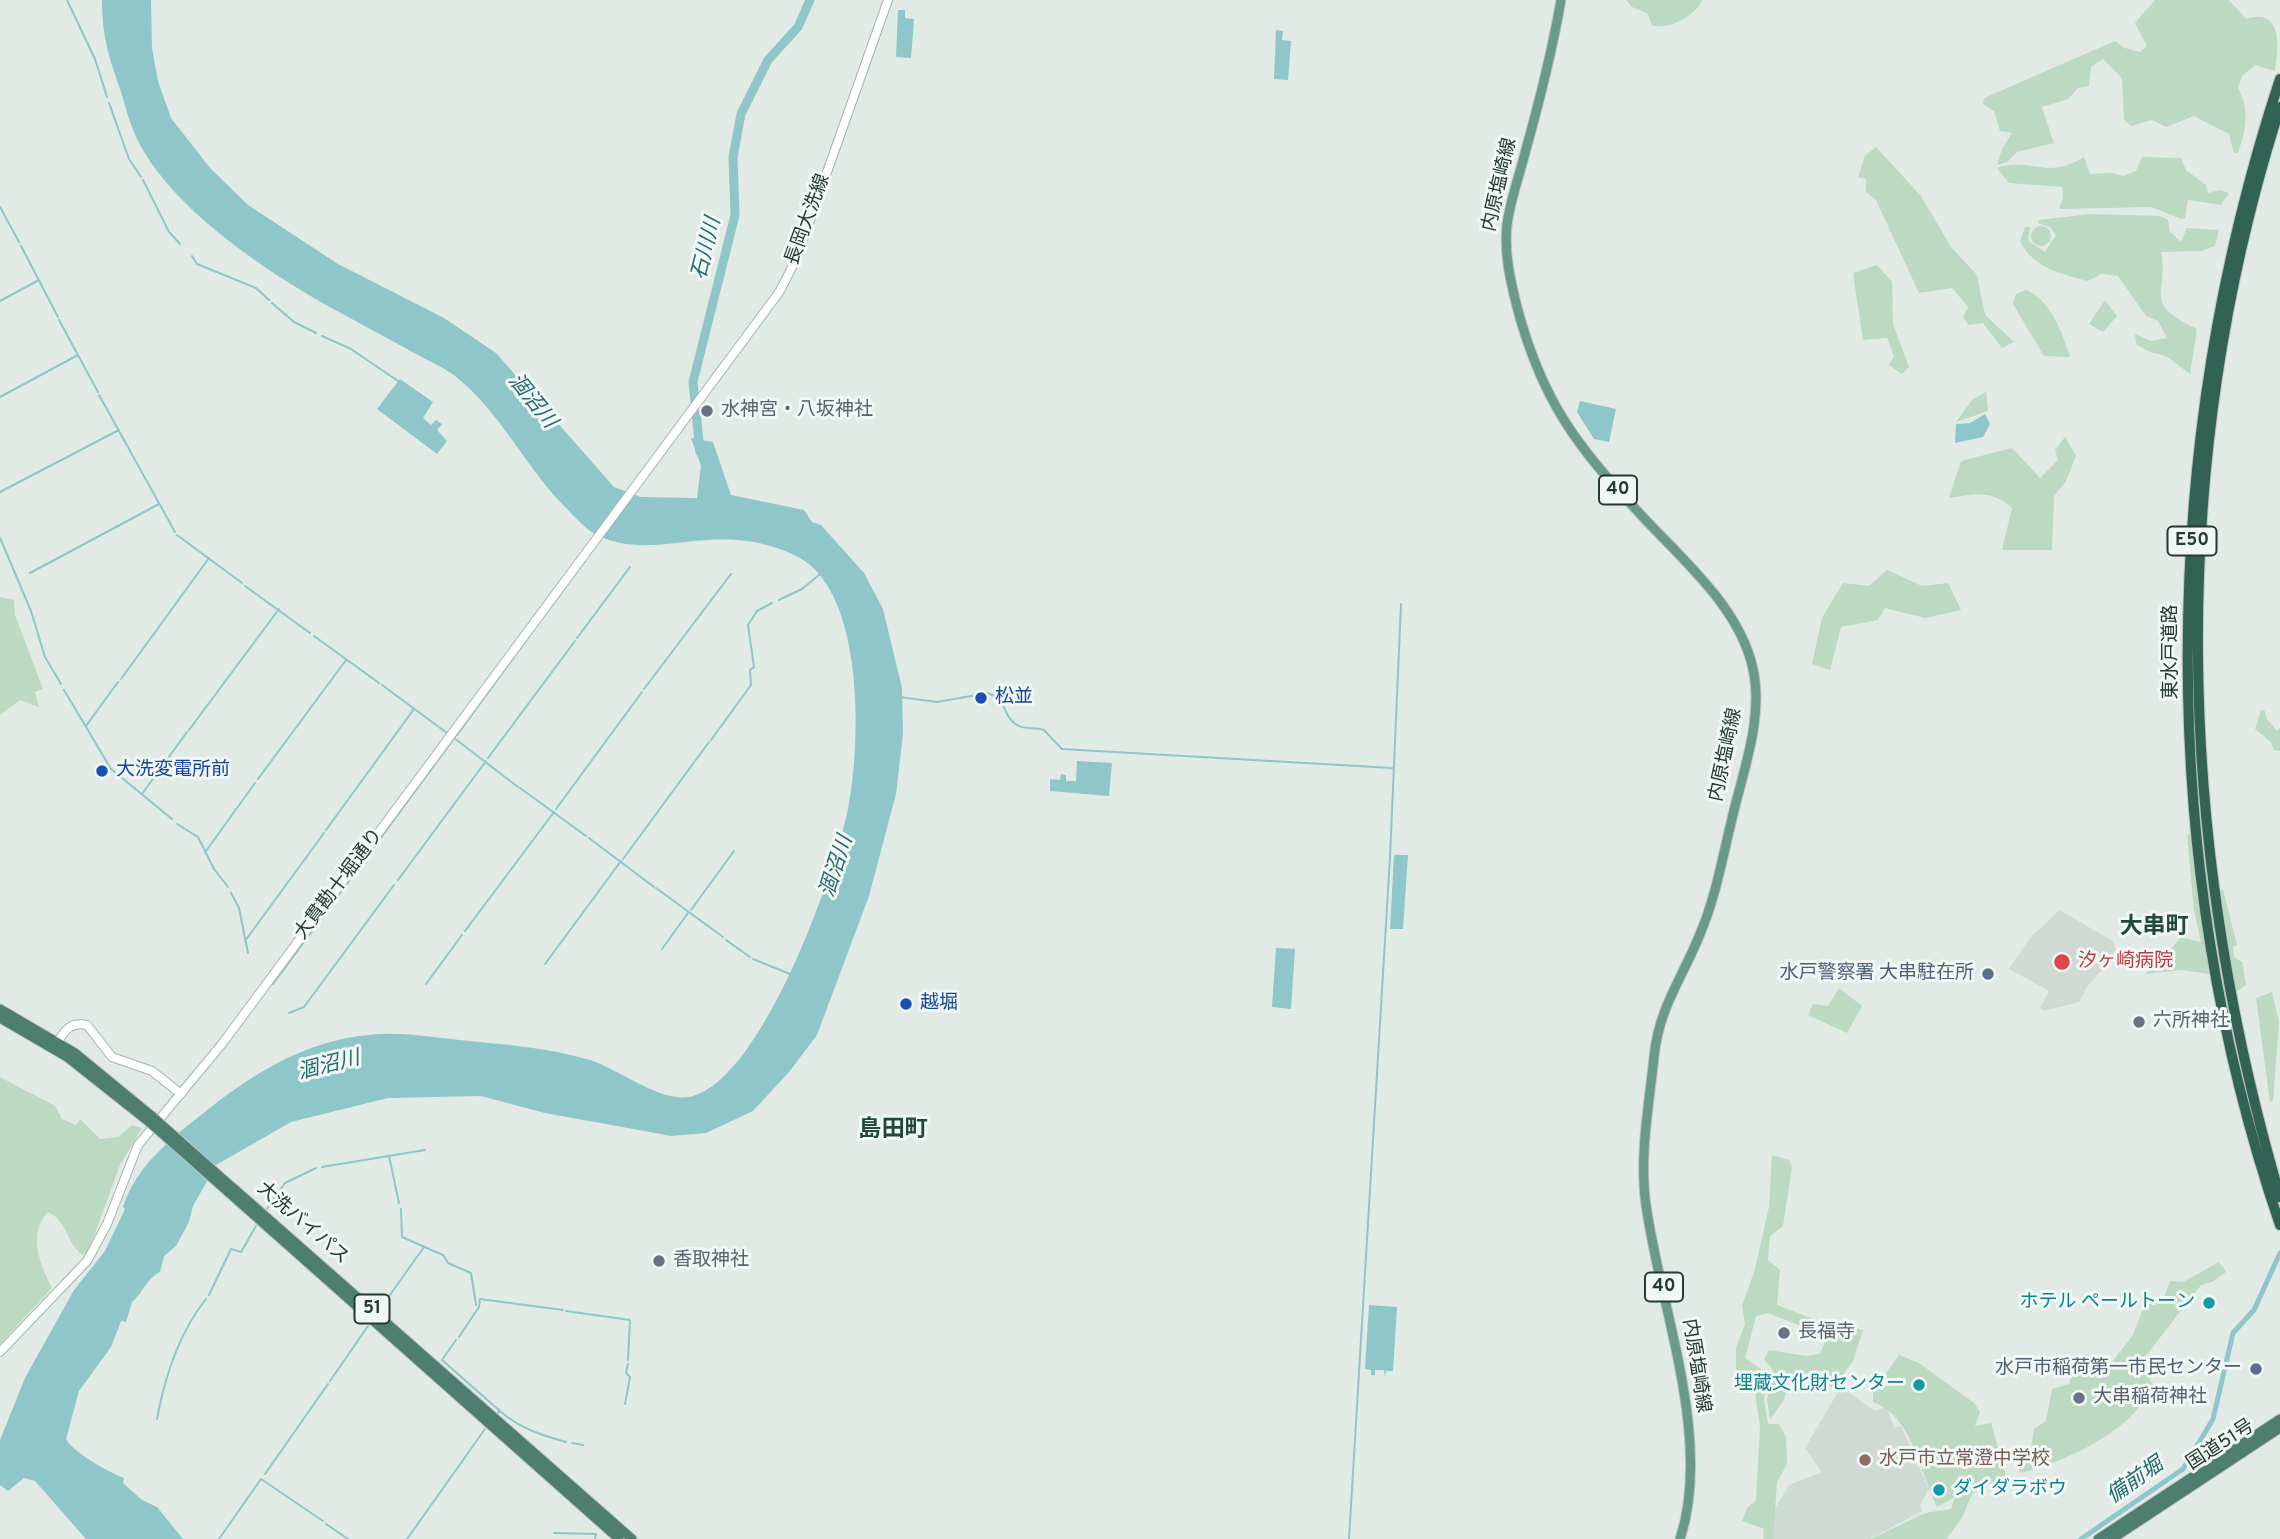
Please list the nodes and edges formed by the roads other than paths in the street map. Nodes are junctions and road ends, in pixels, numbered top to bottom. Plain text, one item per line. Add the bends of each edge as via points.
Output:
1 (888, 0) edge
2 (1561, 0) edge
3 (2279, 81) edge
4 (2280, 107) edge
5 (686, 416) joint
6 (2226, 1002) junction
7 (0, 1009) edge
8 (0, 1018) edge
9 (56, 1045) junction
10 (181, 1094) junction
11 (2266, 1167) junction
12 (230, 1189) junction
13 (2280, 1197) edge
14 (2280, 1226) edge
15 (0, 1352) edge
16 (2280, 1419) edge
17 (2280, 1429) edge
18 (619, 1539) edge
19 (632, 1539) edge
20 (1680, 1539) edge
21 (2098, 1539) edge
22 (2112, 1539) edge

1 - 5 main road, 長岡大洗線 via 792,269 772,303
2 - 20 main road, 内原塩崎線 / 40 via 1506,229 1509,274 1527,344 1550,400 1577,443 1728,613 1749,654 1755,686 1752,734 1713,895 1696,944 1659,1022 1646,1138 1647,1211 1675,1344 1692,1467
3 - 6 highway, 東水戸道路 / E50 via 2222,301 2194,513 2189,624 2193,788 2204,895
4 - 6 highway, 東水戸道路 / E50 via 2226,326 2202,514 2197,649 2202,789
5 - 10 main road, 大貫勘十堀通り
6 - 11 highway, 東水戸道路 / E50
7 - 9 highway, 大洗バイパス / 51
8 - 9 highway, 大洗バイパス / 51
9 - 10 main road via 72,1024 87,1025 112,1057 152,1070
9 - 12 highway, 大洗バイパス / 51, bridge
10 - 15 main road, 大貫勘十堀通り via 138,1145 87,1261
11 - 13 highway, 東水戸道路 / E50
11 - 14 highway, 東水戸道路 / E50
12 - 18 highway, 大洗バイパス / 51
12 - 19 highway, 大洗バイパス / 51
16 - 21 highway, 国道51号
17 - 22 highway, 国道51号

